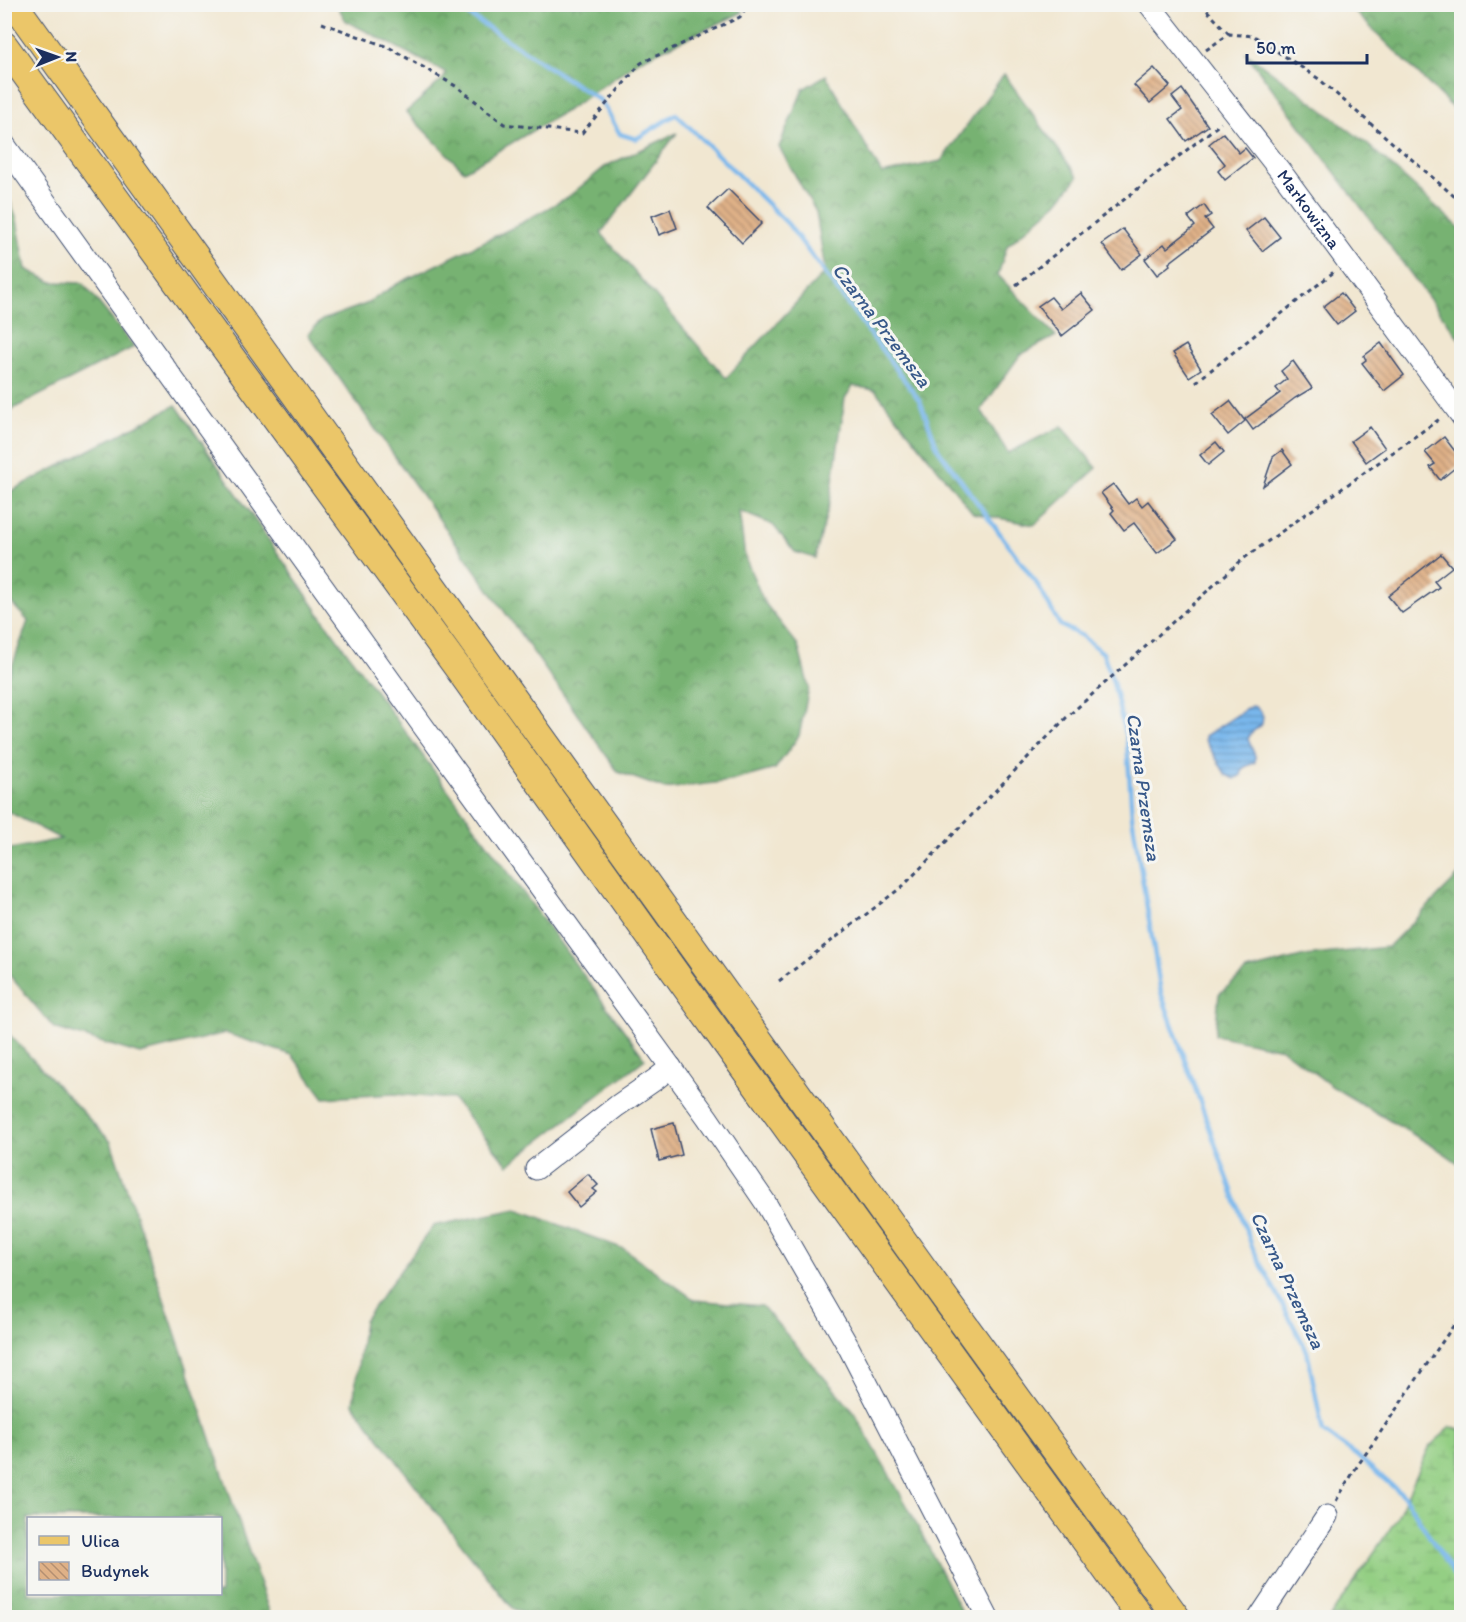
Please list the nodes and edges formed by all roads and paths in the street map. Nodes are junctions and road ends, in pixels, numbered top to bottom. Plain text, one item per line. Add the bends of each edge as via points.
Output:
1 (14, 4) edge
2 (748, 4) edge
3 (1149, 4) edge
4 (1201, 4) edge
5 (322, 23) dead end
6 (1229, 34) junction
7 (4, 45) edge
8 (1192, 59) junction
9 (1234, 113) junction
10 (4, 144) edge
11 (1461, 202) edge
12 (1348, 261) junction
13 (1016, 285) dead end
14 (1196, 382) dead end
15 (1458, 413) edge
16 (779, 981) dead end
17 (671, 1067) junction
18 (536, 1169) dead end
19 (1461, 1313) edge
20 (1327, 1515) joint
21 (988, 1617) edge
22 (1141, 1617) edge
23 (1177, 1617) edge
24 (1259, 1617) edge

1 - 23 main road
2 - 5 path via 740,17 640,63 582,133 504,124 459,88 388,47
3 - 8 street, Markowizna
4 - 6 path
6 - 8 path
6 - 11 path via 1254,36 1319,79
7 - 22 main road
8 - 9 street, Markowizna
9 - 12 street, Markowizna
9 - 13 path
10 - 17 street
12 - 14 path
12 - 15 street, Markowizna
15 - 16 path via 1243,559 1066,718 903,886
17 - 18 street
17 - 21 street via 765,1202 848,1346
19 - 20 path
20 - 24 street

